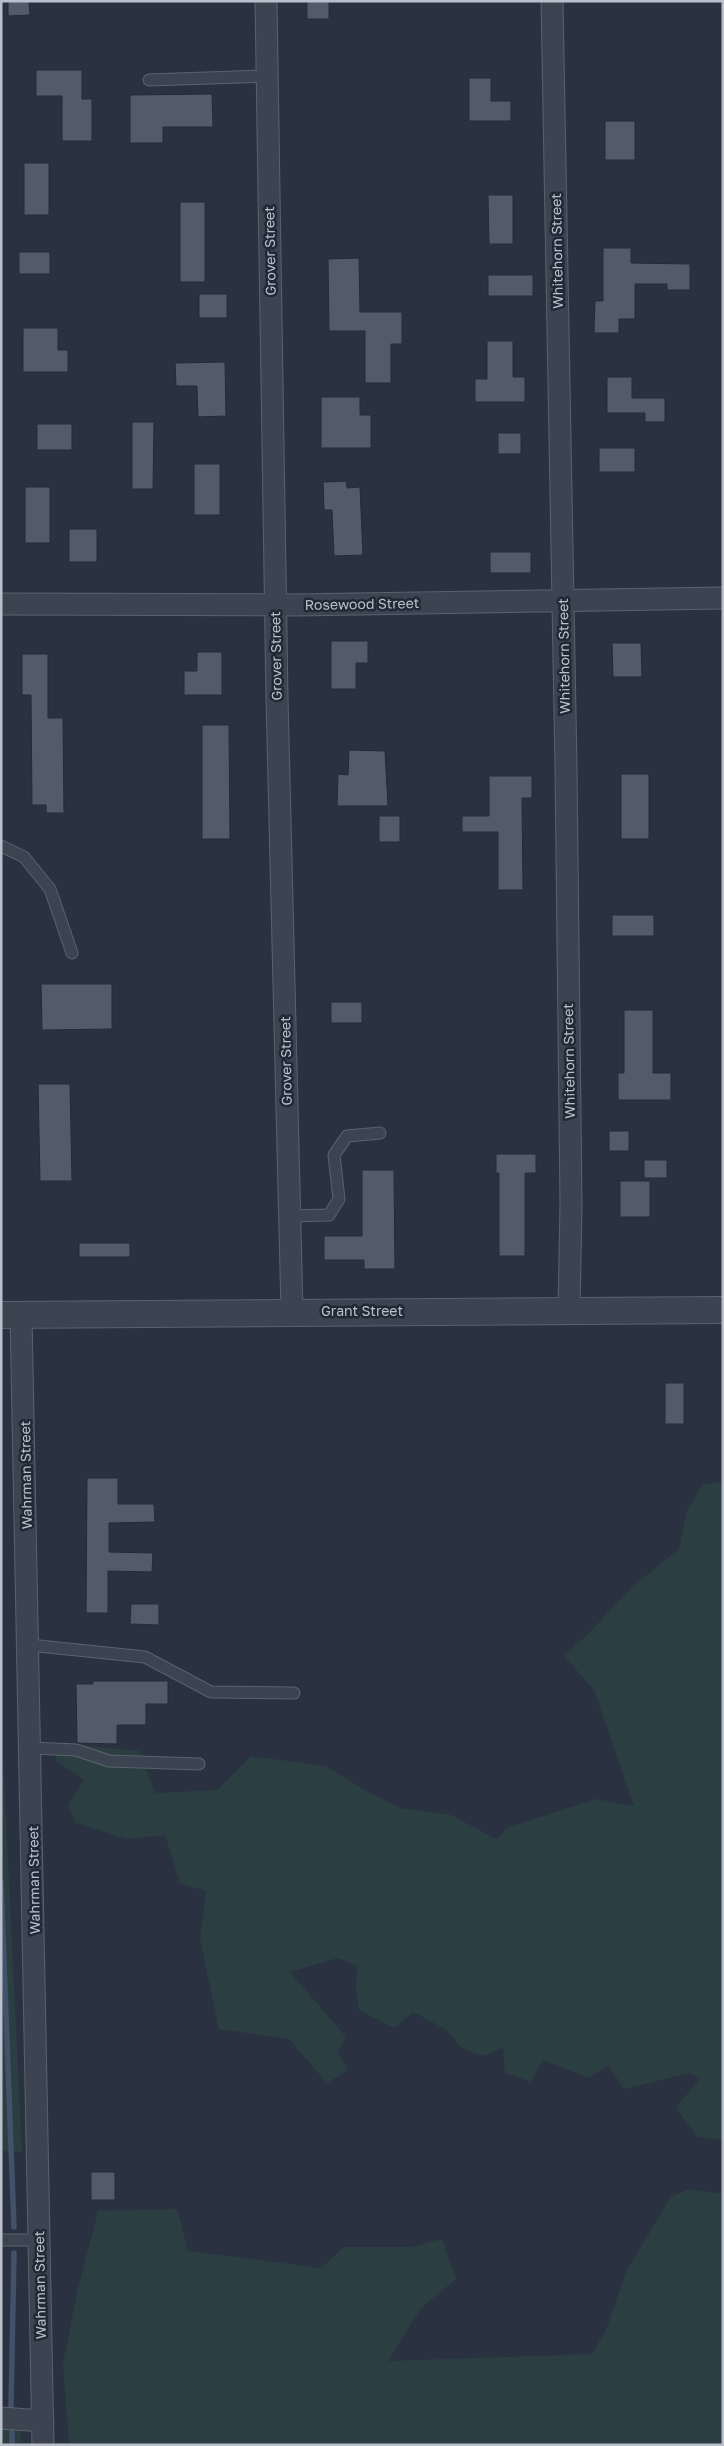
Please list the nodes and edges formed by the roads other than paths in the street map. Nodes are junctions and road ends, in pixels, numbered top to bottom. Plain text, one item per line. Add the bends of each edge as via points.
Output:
1 (266, 1) edge
2 (552, 1) edge
3 (267, 76) junction
4 (149, 80) dead end
5 (723, 598) edge
6 (563, 601) junction
7 (1, 604) edge
8 (276, 604) junction
9 (1, 846) edge
10 (72, 953) dead end
11 (380, 1133) dead end
12 (290, 1216) junction
13 (569, 1310) junction
14 (723, 1310) edge
15 (292, 1311) junction
16 (11, 1315) edge
17 (29, 1645) junction
18 (294, 1693) dead end
19 (31, 1748) junction
20 (199, 1764) dead end
21 (1, 2240) edge
22 (40, 2240) junction
23 (1, 2418) edge
24 (43, 2422) junction
25 (44, 2445) edge

1 - 3 street, Grover Street
2 - 6 street, Whitehorn Street
3 - 4 lane
3 - 8 street, Grover Street
5 - 6 street, Rosewood Street
6 - 8 street, Rosewood Street
6 - 13 street, Whitehorn Street via 571,1184
7 - 8 street, Rosewood Street
8 - 12 street, Grover Street
9 - 10 lane via 24,857 50,889
11 - 12 lane via 347,1136 334,1155 339,1199 329,1215
12 - 15 street, Grover Street
13 - 14 street, Grant Street
13 - 15 street, Grant Street
15 - 16 street, Grant Street
16 - 17 street, Wahrman Street
17 - 18 lane via 144,1657 211,1692
17 - 19 street, Wahrman Street
19 - 20 lane via 76,1750 108,1761
19 - 22 street, Wahrman Street
21 - 22 lane
22 - 24 street, Wahrman Street
23 - 24 street
24 - 25 street, Wahrman Street

